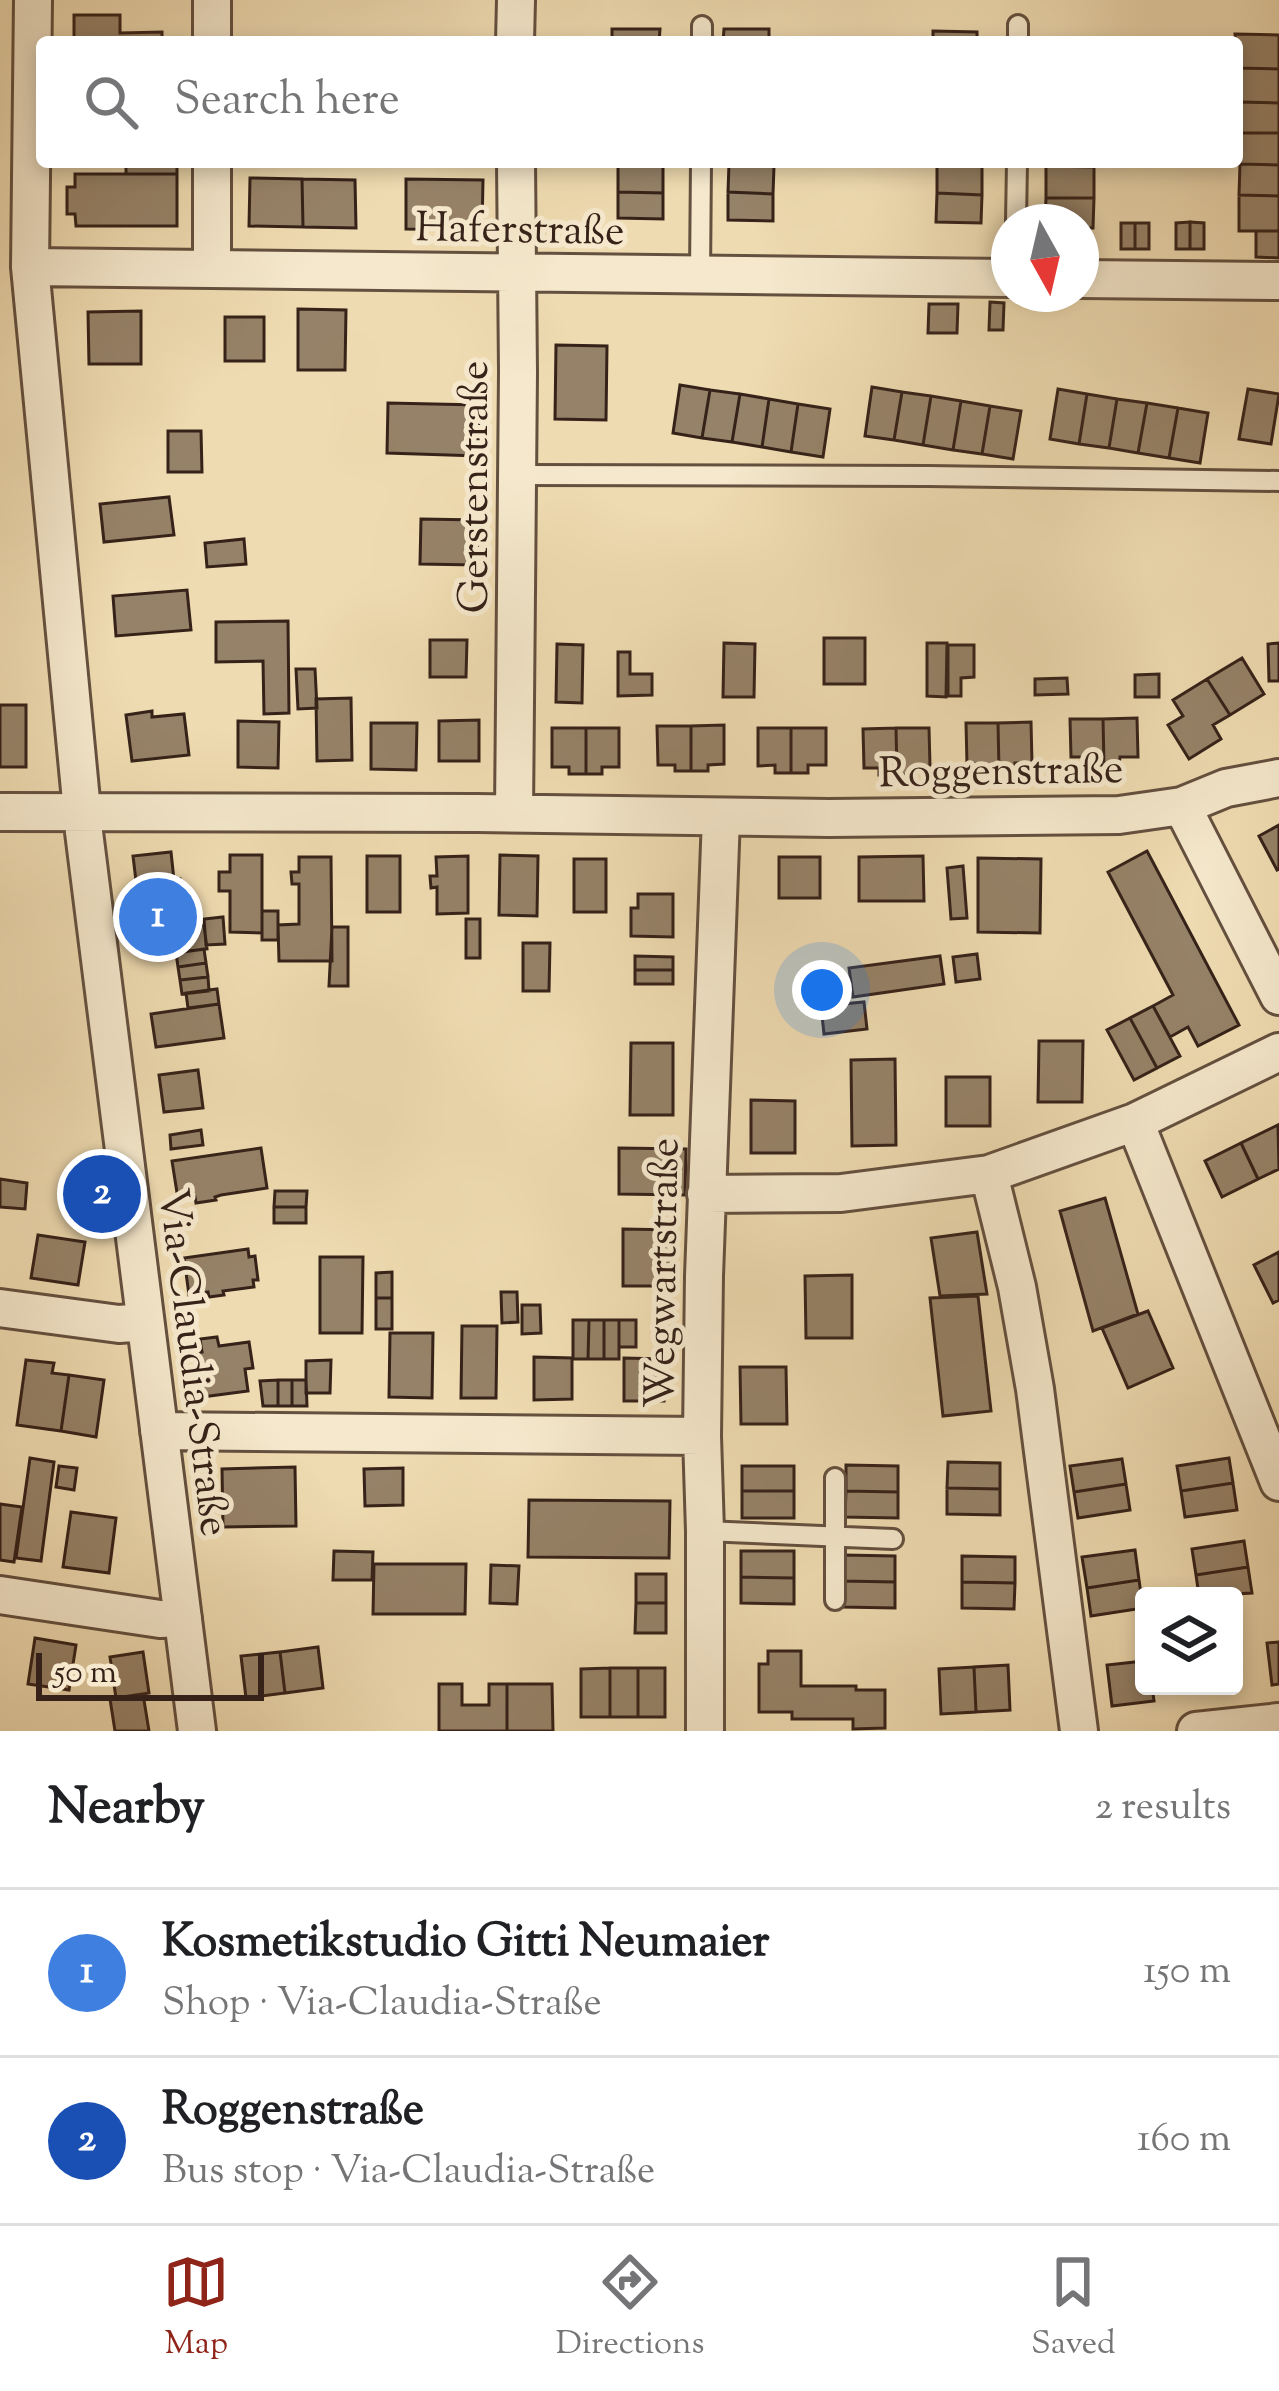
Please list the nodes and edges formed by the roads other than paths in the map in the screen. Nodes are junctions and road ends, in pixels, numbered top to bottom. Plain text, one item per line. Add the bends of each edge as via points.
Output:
1 (33, 0) edge
2 (212, 0) edge
3 (516, 0) edge
4 (212, 36) edge
5 (515, 36) edge
6 (212, 168) edge
7 (516, 168) edge
8 (701, 168) edge
9 (1017, 168) edge
10 (1016, 204) edge
11 (30, 267) junction
12 (212, 268) junction
13 (518, 272) junction
14 (700, 275) junction
15 (991, 278) edge
16 (1099, 279) edge
17 (1279, 281) edge
18 (518, 476) junction
19 (1279, 482) edge
20 (1279, 778) edge
21 (1182, 806) junction
22 (0, 812) edge
23 (83, 813) junction
24 (514, 814) junction
25 (721, 817) junction
26 (1279, 996) edge
27 (1279, 1052) edge
28 (1135, 1122) junction
29 (989, 1174) junction
30 (706, 1194) junction
31 (0, 1308) edge
32 (145, 1322) junction
33 (159, 1431) junction
34 (701, 1436) junction
35 (835, 1478) dead end
36 (1279, 1482) edge
37 (705, 1532) junction
38 (835, 1538) junction
39 (893, 1539) dead end
40 (0, 1595) edge
41 (835, 1600) dead end
42 (183, 1618) junction
43 (1279, 1722) edge
44 (196, 1731) edge
45 (705, 1731) edge
46 (1079, 1731) edge
47 (1196, 1731) edge

1 - 11 street, Via-Claudia-Straße
2 - 4 street
3 - 5 street
6 - 12 street
7 - 13 street, Gerstenstraße
8 - 14 lane
9 - 10 lane
11 - 12 street, Haferstraße
11 - 23 street, Via-Claudia-Straße
12 - 13 street, Haferstraße
13 - 14 street, Haferstraße
13 - 18 street, Gerstenstraße
14 - 15 street, Haferstraße
16 - 17 street
18 - 19 lane
18 - 24 street, Gerstenstraße
20 - 21 street, Roggenstraße
21 - 25 street, Roggenstraße via 1119,815
21 - 26 street
22 - 23 street, Roggenstraße
23 - 24 street, Roggenstraße
23 - 32 street, Via-Claudia-Straße
24 - 25 street, Roggenstraße
25 - 30 street, Wegwartstraße
27 - 28 street
28 - 29 street
28 - 36 street
29 - 30 street via 841,1193
29 - 46 street via 1035,1389
30 - 34 street, Wegwartstraße
31 - 32 street
32 - 33 street, Via-Claudia-Straße
33 - 34 street
33 - 42 street, Via-Claudia-Straße
34 - 37 street, Wegwartstraße
35 - 38 lane
37 - 38 lane
37 - 45 street, Wegwartstraße
38 - 39 lane
38 - 41 lane
40 - 42 street
42 - 44 street, Via-Claudia-Straße
43 - 47 street

